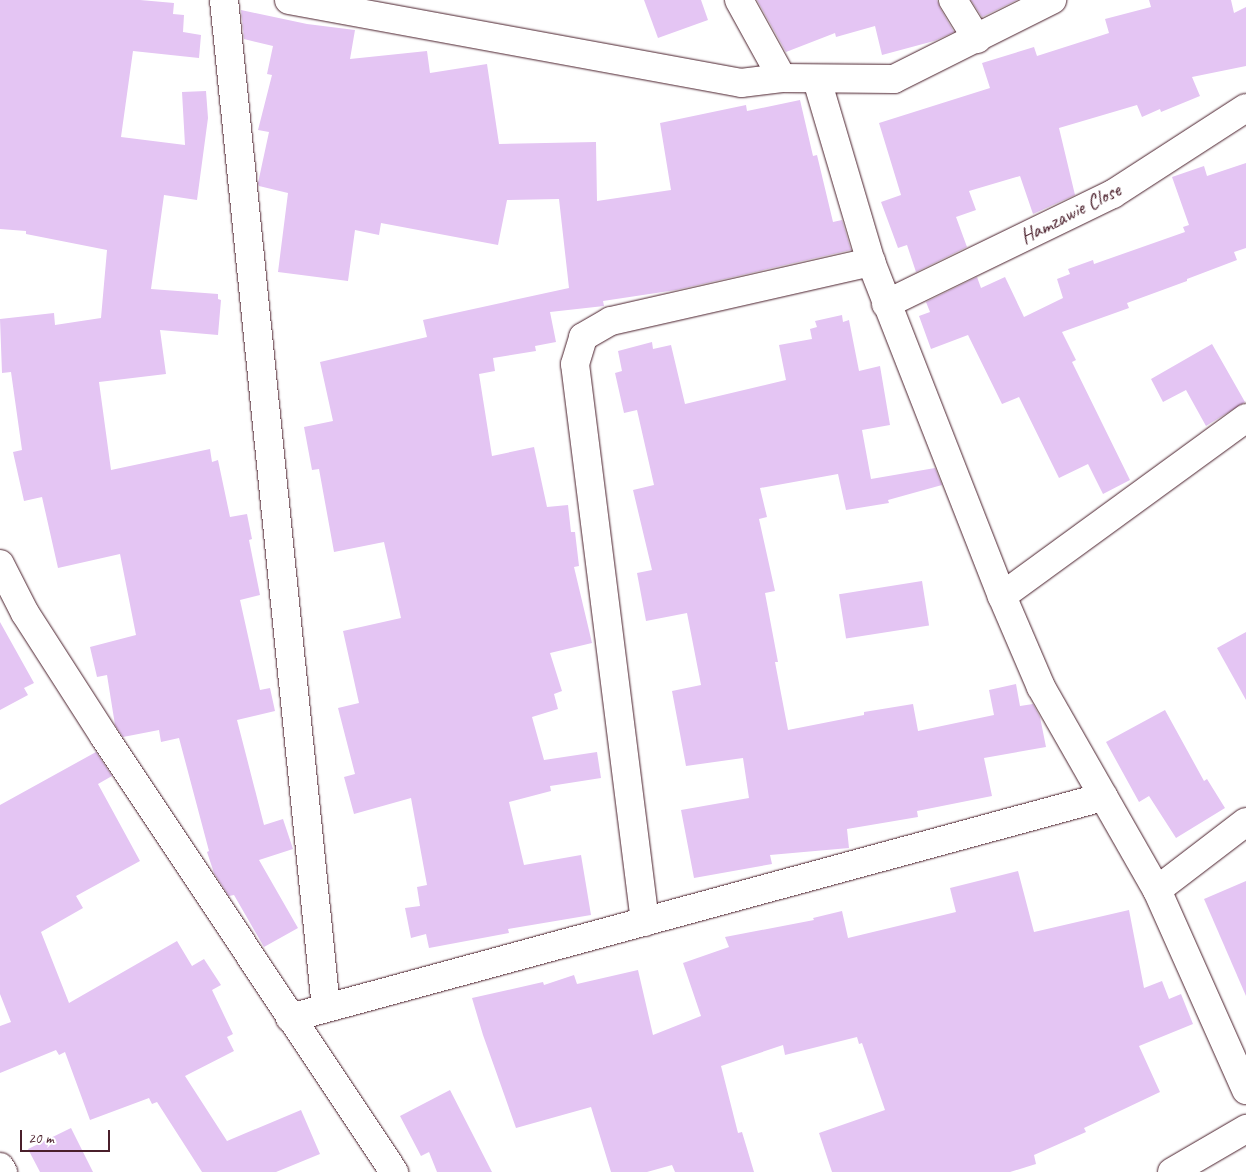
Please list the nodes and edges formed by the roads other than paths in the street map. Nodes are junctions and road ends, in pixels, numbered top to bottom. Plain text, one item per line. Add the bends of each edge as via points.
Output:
1 (224, 0) edge
2 (289, 0) edge
3 (739, 0) edge
4 (953, 0) edge
5 (1052, 0) edge
6 (977, 39) junction
7 (782, 78) junction
8 (817, 80) junction
9 (1246, 108) edge
10 (871, 262) junction
11 (886, 304) junction
12 (1246, 418) edge
13 (0, 564) edge
14 (1002, 596) junction
15 (1103, 797) junction
16 (1246, 822) edge
17 (1157, 890) junction
18 (645, 922) junction
19 (326, 1008) junction
20 (290, 1018) junction
21 (1246, 1090) edge
22 (1246, 1129) edge
23 (0, 1167) edge
24 (3, 1172) edge
25 (394, 1172) edge
26 (1172, 1172) edge

1 - 19 street
2 - 7 street via 741,83
3 - 7 street
4 - 6 street
5 - 6 street
6 - 8 street via 894,79
7 - 8 street
8 - 10 street
9 - 11 street, Hamzawie Close via 1113,194
10 - 11 street
10 - 18 street via 611,320 584,337 575,364
11 - 14 street
12 - 14 street
13 - 20 street via 30,621
14 - 15 street via 1041,687
15 - 17 street
15 - 18 street
16 - 17 street
17 - 21 street
18 - 19 street
19 - 20 street
20 - 25 street
22 - 26 street
23 - 24 street

